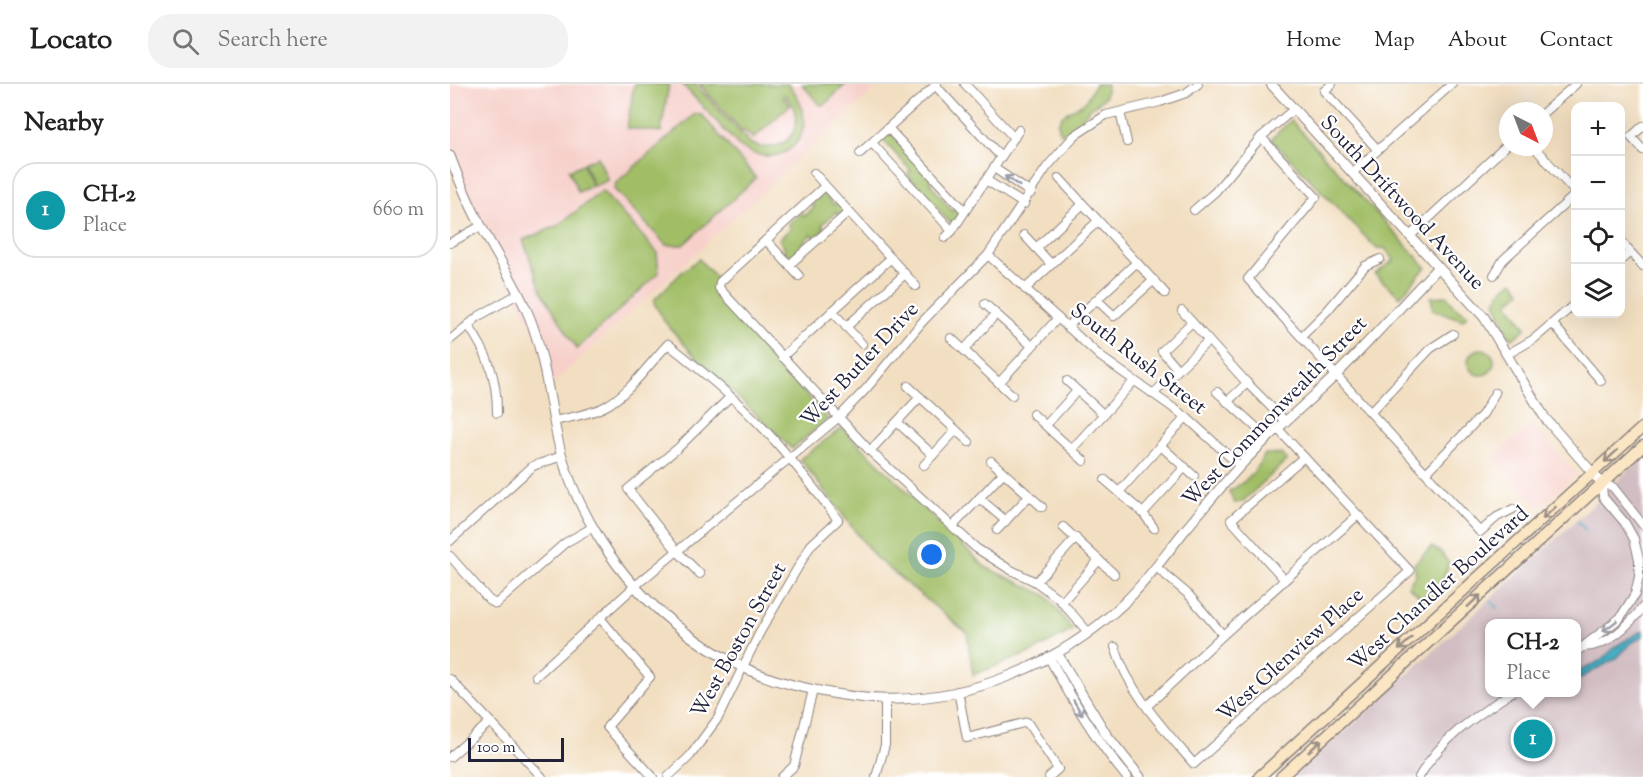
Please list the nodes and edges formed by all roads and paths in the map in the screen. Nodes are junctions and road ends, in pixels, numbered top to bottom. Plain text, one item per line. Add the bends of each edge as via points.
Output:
1 (965, 84) edge
2 (1198, 84) edge
3 (1271, 84) edge
4 (1332, 84) edge
5 (1452, 84) edge
6 (1576, 84) edge
7 (936, 85) edge
8 (1553, 104) edge
9 (1293, 109) junction
10 (1120, 112) junction
11 (1643, 126) edge
12 (888, 128) junction
13 (1019, 130) dead end
14 (1261, 137) junction
15 (1014, 138) junction
16 (1127, 142) dead end
17 (872, 143) junction
18 (1378, 150) junction
19 (1643, 150) edge
20 (1499, 152) edge
21 (860, 153) dead end
22 (450, 156) edge
23 (1542, 156) edge
24 (1001, 157) junction
25 (814, 173) dead end
26 (1352, 173) junction
27 (990, 174) junction
28 (1059, 178) dead end
29 (825, 186) junction
30 (1571, 189) edge
31 (1031, 193) junction
32 (1571, 198) edge
33 (1024, 204) junction
34 (1082, 205) junction
35 (1194, 210) dead end
36 (965, 211) junction
37 (849, 212) junction
38 (1097, 222) junction
39 (481, 226) junction
40 (952, 231) junction
41 (1024, 234) dead end
42 (1410, 236) junction
43 (945, 238) dead end
44 (766, 240) junction
45 (450, 243) edge
46 (1625, 246) edge
47 (1036, 248) junction
48 (1630, 252) junction
49 (988, 255) junction
50 (1625, 256) edge
51 (891, 258) junction
52 (1380, 259) dead end
53 (1136, 263) junction
54 (1051, 264) junction
55 (789, 266) junction
56 (1643, 266) edge
57 (1438, 267) junction
58 (905, 274) junction
59 (799, 276) dead end
60 (1494, 276) dead end
61 (1154, 280) junction
62 (916, 286) dead end
63 (1025, 289) junction
64 (1165, 292) dead end
65 (518, 294) junction
66 (1097, 300) junction
67 (985, 304) dead end
68 (1571, 307) edge
69 (1182, 310) dead end
70 (832, 311) junction
71 (996, 314) junction
72 (1058, 318) junction
73 (1192, 322) junction
74 (1553, 324) junction
75 (468, 325) junction
76 (846, 327) junction
77 (1067, 327) junction
78 (1453, 334) dead end
79 (1302, 336) junction
80 (951, 338) dead end
81 (450, 340) edge
82 (1208, 342) junction
83 (862, 344) dead end
84 (1032, 346) junction
85 (964, 350) junction
86 (1508, 354) junction
87 (782, 357) junction
88 (1178, 370) junction
89 (1335, 375) junction
90 (1067, 381) dead end
91 (1134, 381) junction
92 (1602, 381) dead end
93 (999, 383) junction
94 (1247, 383) junction
95 (908, 386) dead end
96 (1077, 391) junction
97 (1217, 392) dead end
98 (1495, 393) dead end
99 (1012, 394) dead end
100 (1153, 394) junction
101 (730, 397) junction
102 (920, 397) junction
103 (1227, 402) junction
104 (1371, 412) junction
105 (497, 413) dead end
106 (1033, 414) dead end
107 (1103, 414) junction
108 (1186, 417) junction
109 (838, 418) junction
110 (554, 421) junction
111 (1285, 421) junction
112 (897, 422) junction
113 (1046, 425) junction
114 (1643, 427) edge
115 (1278, 429) junction
116 (956, 430) junction
117 (1268, 438) junction
118 (969, 442) dead end
119 (1161, 446) junction
120 (1643, 446) edge
121 (1072, 449) junction
122 (870, 451) junction
123 (933, 455) junction
124 (562, 456) junction
125 (1304, 458) junction
126 (791, 459) junction
127 (991, 461) dead end
128 (1084, 461) dead end
129 (924, 465) dead end
130 (1240, 466) junction
131 (1185, 467) junction
132 (1426, 472) junction
133 (1003, 473) junction
134 (1592, 473) junction
135 (1194, 476) dead end
136 (1106, 480) dead end
137 (1602, 484) junction
138 (1119, 492) junction
139 (1029, 496) junction
140 (979, 498) junction
141 (1042, 507) dead end
142 (1513, 509) dead end
143 (1143, 513) junction
144 (1358, 515) junction
145 (1005, 522) junction
146 (1643, 525) edge
147 (953, 526) junction
148 (593, 527) junction
149 (1063, 527) dead end
150 (1154, 528) dead end
151 (998, 530) dead end
152 (1076, 538) junction
153 (450, 541) edge
154 (677, 551) junction
155 (450, 556) edge
156 (1641, 559) edge
157 (1100, 560) junction
158 (1156, 567) junction
159 (700, 574) dead end
160 (1114, 574) dead end
161 (1284, 579) junction
162 (1036, 582) junction
163 (635, 586) junction
164 (1062, 602) junction
165 (1643, 607) edge
166 (600, 618) junction
167 (1088, 632) junction
168 (1223, 635) junction
169 (1114, 647) dead end
170 (1584, 647) junction
171 (1581, 649) edge
172 (1053, 655) junction
173 (742, 667) junction
174 (536, 676) dead end
175 (450, 678) edge
176 (813, 690) junction
177 (958, 691) junction
178 (1506, 697) edge
179 (885, 699) junction
180 (1147, 706) junction
181 (490, 722) junction
182 (450, 757) edge
183 (1132, 775) edge
184 (542, 777) edge
185 (653, 777) edge
186 (668, 777) edge
187 (782, 777) edge
188 (876, 777) edge
189 (1049, 777) edge
190 (1259, 777) edge
191 (1281, 777) edge
192 (1419, 777) edge

1 - 15 street
2 - 10 street, West Butler Drive via 1186,93
3 - 9 street, South Driftwood Avenue
4 - 18 street via 1324,91
5 - 18 street
6 - 8 street
7 - 12 street
7 - 24 street
9 - 14 street
9 - 26 street, South Driftwood Avenue
10 - 16 street
10 - 31 street, West Butler Drive via 1106,115 1074,136
11 - 19 street via 1631,137
12 - 17 street
12 - 36 street
13 - 15 street
14 - 35 street via 1215,192
14 - 79 street via 1316,197 1248,279
15 - 24 street
17 - 21 street
17 - 40 street
18 - 26 street
20 - 42 street
22 - 39 street, West Commonwealth Street
23 - 30 street
24 - 27 street
25 - 29 street
26 - 42 street, South Driftwood Avenue
31 -> 27 street
27 - 33 street
27 - 36 street
28 - 34 street
29 - 37 street
29 - 44 street
31 - 33 street, West Butler Drive
32 - 60 street via 1503,260
33 - 49 street, West Butler Drive
34 - 38 street
34 - 47 street
36 - 40 street
37 - 51 street
37 - 55 street
38 - 53 street
38 - 54 street
39 - 45 street
39 - 65 street, West Commonwealth Street
40 - 43 street
41 - 47 street
42 - 57 street, South Driftwood Avenue
44 - 55 street
44 - 87 street via 719,285 720,291
46 - 48 street
47 - 54 street
48 - 50 street
48 - 56 street
49 - 63 street, South Rush Street
49 - 109 street, West Butler Drive via 923,321
51 - 58 street
51 - 70 street
52 - 79 street via 1365,266
53 - 61 street
53 - 66 street
54 - 63 street
55 - 59 street
57 - 86 street, South Driftwood Avenue via 1484,317
57 - 89 street, West Commonwealth Street
58 - 62 street
58 - 76 street
61 - 64 street
61 - 66 street via 1114,316
63 - 72 street, South Rush Street
65 - 75 street
65 - 110 street, West Commonwealth Street via 538,341
66 - 77 street
67 - 71 street
68 - 74 street
69 - 73 street
70 - 76 street
70 - 87 street
71 - 84 street
71 - 85 street
72 - 77 street, South Rush Street
72 - 84 street
73 - 82 street
73 - 88 street via 1162,351
74 - 86 street
74 - 92 street
75 - 81 street
75 - 105 street via 494,376
76 - 83 street
77 - 91 street, South Rush Street
78 - 104 street via 1430,349
79 - 89 street
80 - 85 street
82 - 88 street
82 - 94 street
84 - 93 street
85 - 93 street
86 - 134 street, South Driftwood Avenue via 1545,418
87 - 109 street
88 - 100 street
89 - 104 street
89 - 111 street, West Commonwealth Street
90 - 96 street
91 - 100 street, South Rush Street
91 - 107 street
93 - 99 street
94 - 103 street
94 - 111 street
95 - 102 street
96 - 107 street
96 - 113 street
97 - 103 street
98 - 132 street via 1483,414
100 - 108 street, South Rush Street
101 - 110 street via 668,344 620,396 588,414
101 - 126 street
101 - 154 street via 678,448 628,489
102 - 112 street
102 - 116 street
103 - 117 street
104 - 132 street
106 - 113 street
107 - 121 street
108 - 119 street
108 - 130 street, South Rush Street
109 - 122 street
109 - 126 street, West Butler Drive
110 - 124 street, West Commonwealth Street
111 - 115 street, West Commonwealth Street
112 - 122 street
112 - 123 street
113 - 121 street
114 -> 134 main road, West Chandler Boulevard
115 - 117 street, West Commonwealth Street
115 - 125 street
116 - 118 street
116 - 123 street
117 - 130 street, West Commonwealth Street
119 - 131 street
119 - 138 street
120 - 137 main road, West Chandler Boulevard
121 - 128 street
122 - 147 street
123 - 129 street
124 - 148 street, West Commonwealth Street
124 - 153 street via 533,466
125 - 144 street
125 - 161 street via 1231,520
126 - 154 street, West Butler Drive
126 - 173 street, West Boston Street via 838,520 811,545
127 - 133 street
130 - 158 street, West Commonwealth Street
131 - 135 street
131 - 143 street
132 - 142 street via 1480,532
133 - 139 street
133 - 140 street
134 - 137 street, South Driftwood Avenue
134 -> 190 main road, West Chandler Boulevard
136 - 138 street
137 - 146 street via 1613,487
137 - 156 street via 1603,497 1630,531
191 -> 137 main road, West Chandler Boulevard
138 - 143 street
139 - 141 street
139 - 145 street
140 - 145 street
140 - 147 street
143 - 150 street
144 - 161 street
144 - 180 street, West Glenview Place via 1410,571 1194,764
145 - 151 street
147 - 162 street via 988,556
148 - 155 street via 566,543 496,604
148 - 163 street, West Commonwealth Street
149 - 152 street
152 - 157 street
152 - 162 street
154 - 159 street
154 - 163 street, West Butler Drive
156 -> 170 street via 1631,602 1620,618
157 - 160 street
157 - 164 street
158 - 167 street, West Commonwealth Street via 1124,603
158 - 168 street via 1189,595
161 - 168 street
162 - 164 street
163 - 166 street, West Butler Drive
163 - 173 street, West Commonwealth Street via 675,624
164 - 167 street
165 - 170 street via 1617,632 1594,647
166 - 174 street, West Butler Drive
166 - 185 street via 650,677 606,727
167 - 172 street, West Commonwealth Street
168 - 180 street
169 - 180 street
170 - 171 street
172 - 177 street, West Commonwealth Street via 1010,677
172 - 183 street
173 - 176 street, West Commonwealth Street
173 - 186 street, West Boston Street via 718,718 690,756
175 - 181 street
176 - 179 street, West Commonwealth Street
176 - 187 street via 794,766
177 - 179 street, West Commonwealth Street
177 - 189 street via 967,738 1027,722 1058,769
178 - 192 street via 1457,731
179 - 188 street via 885,745
181 - 182 street
181 - 184 street

